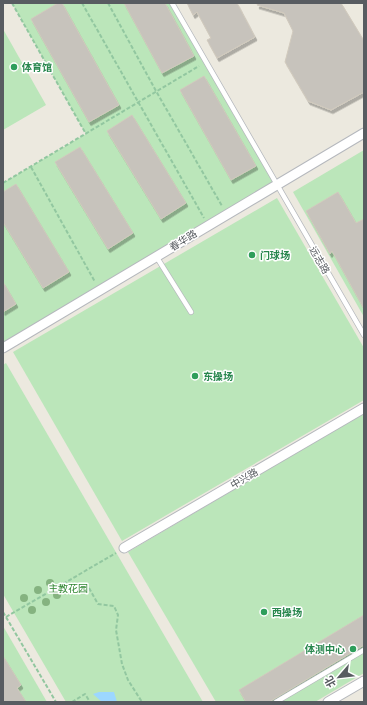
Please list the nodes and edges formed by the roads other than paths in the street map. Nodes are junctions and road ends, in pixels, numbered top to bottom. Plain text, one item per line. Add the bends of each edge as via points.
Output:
1 (172, 3) edge
2 (364, 133) edge
3 (277, 184) junction
4 (156, 256) junction
5 (191, 312) dead end
6 (364, 335) edge
7 (3, 348) edge
8 (364, 408) edge
9 (124, 548) road end
10 (364, 650) edge
11 (364, 681) edge
12 (276, 702) edge
13 (328, 702) edge

1 - 3 lane, 远志路
2 - 3 street, 春华路
3 - 4 street, 春华路
3 - 6 lane, 远志路
4 - 5 lane
4 - 7 street, 春华路
8 - 9 street, 中兴路
10 - 12 lane
11 - 13 street

